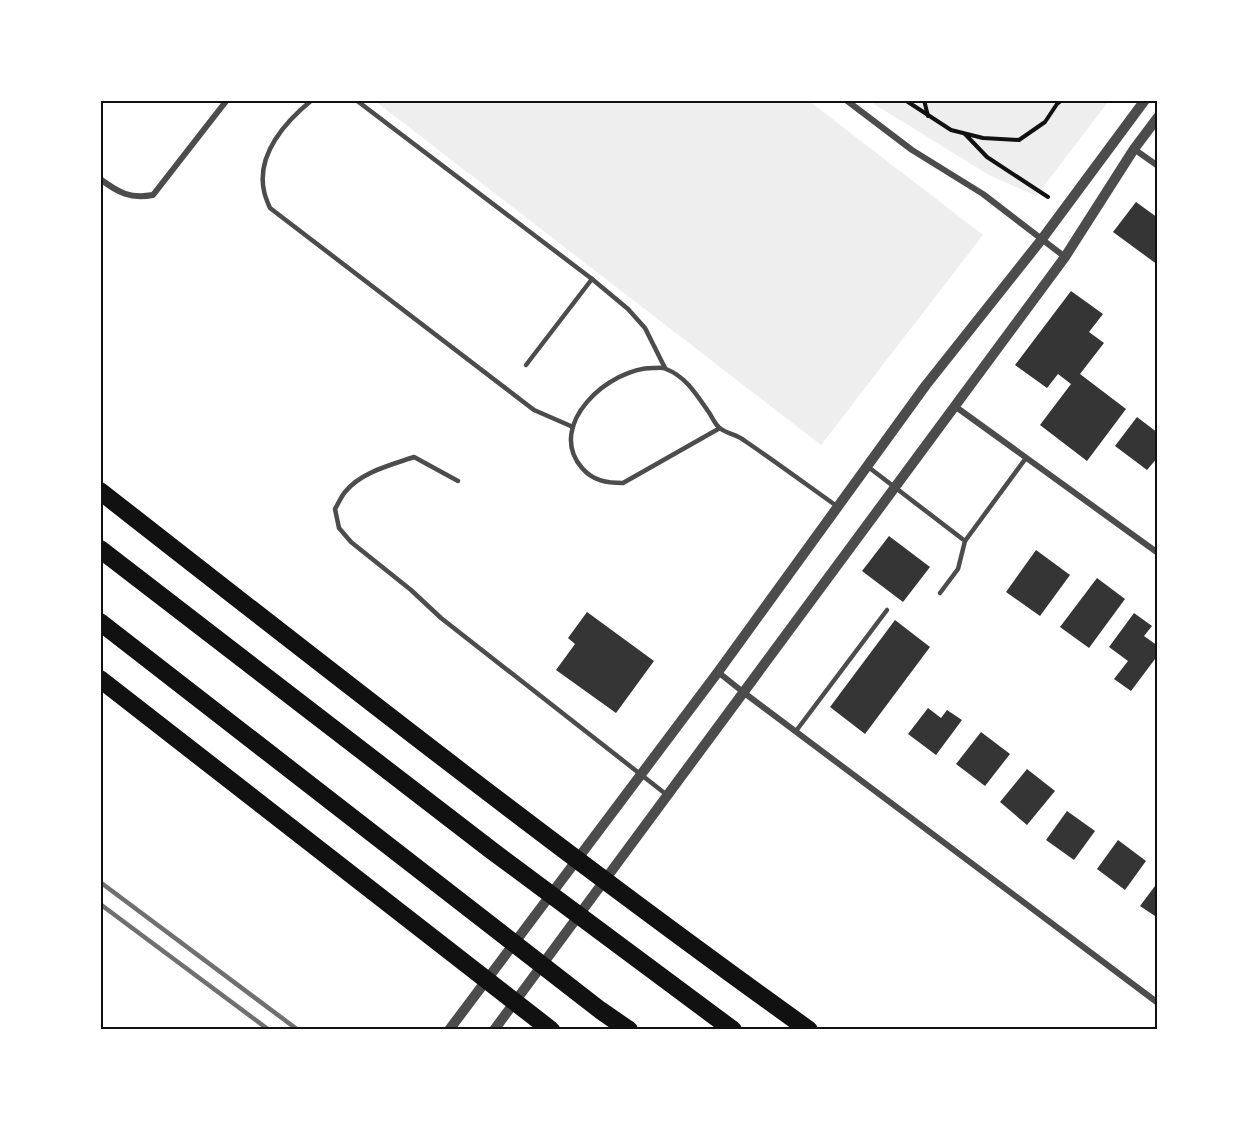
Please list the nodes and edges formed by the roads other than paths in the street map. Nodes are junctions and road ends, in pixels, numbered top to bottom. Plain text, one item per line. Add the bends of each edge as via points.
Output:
1 (226, 100) edge
2 (312, 100) edge
3 (356, 100) edge
4 (846, 100) edge
5 (1145, 100) edge
6 (1158, 117) edge
7 (1134, 149) junction
8 (1158, 166) edge
9 (100, 179) edge
10 (1042, 238) junction
11 (1065, 257) junction
12 (592, 279) junction
13 (526, 366) dead end
14 (665, 368) junction
15 (956, 407) junction
16 (573, 427) junction
17 (720, 428) junction
18 (1026, 458) junction
19 (867, 466) junction
20 (458, 481) dead end
21 (896, 488) junction
22 (100, 491) edge
23 (838, 507) junction
24 (964, 541) junction
25 (100, 549) edge
26 (1158, 553) edge
27 (940, 593) dead end
28 (887, 610) dead end
29 (100, 622) edge
30 (718, 672) junction
31 (100, 679) edge
32 (743, 692) junction
33 (796, 731) junction
34 (640, 776) junction
35 (667, 795) junction
36 (1158, 1004) edge
37 (600, 1010) junction
38 (710, 1013) junction
39 (449, 1029) edge
40 (494, 1029) edge
41 (551, 1029) edge
42 (619, 1029) edge
43 (629, 1029) edge
44 (727, 1029) edge
45 (733, 1029) edge
46 (809, 1029) edge

1 - 9 street via 153,195 138,197 114,189
2 - 16 lane via 293,117 269,150 263,190 270,208 534,410
3 - 12 lane
4 - 10 street
5 - 10 street
6 - 7 street
7 - 8 street
7 - 11 street
10 - 11 street
10 - 19 street
11 - 15 street
12 - 13 lane
12 - 14 lane via 645,328
14 - 16 lane via 640,368 620,375 599,389 582,408
14 - 17 lane via 684,380
15 - 18 street
15 - 21 street
16 - 17 lane via 570,437 577,462 585,472 608,483 623,483
17 - 23 lane via 742,438
18 - 24 lane
18 - 26 street
19 - 21 lane
19 - 23 street
20 - 34 lane via 414,457 387,466 344,492 335,509 339,528 441,618
21 - 24 lane
21 - 32 street
22 - 46 highway via 518,816
23 - 30 street
24 - 27 lane via 958,569
25 - 38 highway
28 - 33 lane
29 - 37 highway
30 - 32 street
30 - 34 street
31 - 41 highway
32 - 33 street
32 - 35 street
33 - 36 street
34 - 35 lane
34 - 39 street
35 - 40 street
37 - 42 highway
37 - 43 highway
38 - 44 highway
38 - 45 highway

